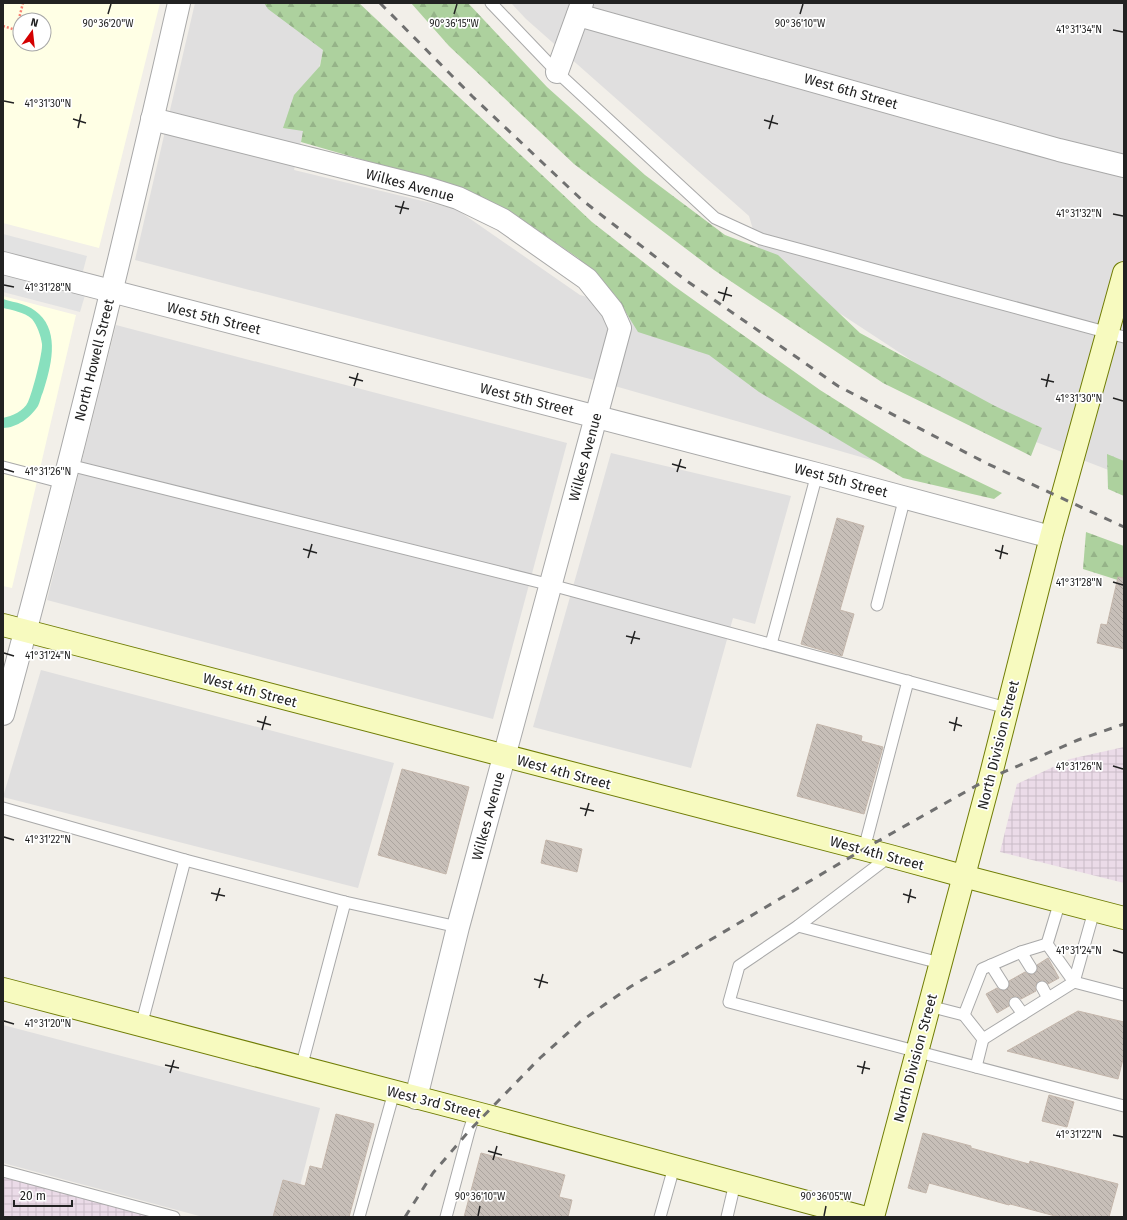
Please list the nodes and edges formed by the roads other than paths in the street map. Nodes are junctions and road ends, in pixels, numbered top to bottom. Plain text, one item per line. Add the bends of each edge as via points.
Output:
1 (178, 3) edge
2 (491, 3) edge
3 (580, 9) edge
4 (557, 72) junction
5 (152, 119) junction
6 (1124, 166) edge
7 (3, 263) edge
8 (1124, 273) edge
9 (111, 292) junction
10 (1115, 335) edge
11 (596, 417) junction
12 (3, 467) edge
13 (66, 474) junction
14 (817, 474) junction
15 (905, 497) junction
16 (1051, 537) junction
17 (551, 585) junction
18 (877, 605) dead end
19 (3, 625) edge
20 (26, 631) junction
21 (771, 644) junction
22 (908, 681) junction
23 (1007, 708) junction
24 (3, 714) edge
25 (504, 756) junction
26 (3, 808) edge
27 (864, 850) junction
28 (890, 856) junction
29 (185, 860) junction
30 (963, 876) junction
31 (1060, 901) junction
32 (345, 902) junction
33 (1094, 911) junction
34 (1124, 918) edge
35 (798, 926) junction
36 (458, 927) junction
37 (1047, 944) junction
38 (1021, 952) junction
39 (940, 963) junction
40 (992, 965) junction
41 (1031, 968) dead end
42 (1074, 982) junction
43 (1003, 984) dead end
44 (1042, 987) dead end
45 (3, 989) edge
46 (1124, 995) edge
47 (1048, 998) junction
48 (1015, 1003) dead end
49 (929, 1006) junction
50 (1023, 1014) junction
51 (964, 1015) junction
52 (141, 1026) junction
53 (982, 1039) junction
54 (917, 1051) junction
55 (976, 1067) junction
56 (301, 1068) junction
57 (394, 1092) junction
58 (416, 1098) junction
59 (1124, 1106) edge
60 (475, 1113) junction
61 (674, 1167) junction
62 (3, 1171) edge
63 (735, 1183) junction
64 (174, 1217) edge
65 (359, 1217) edge
66 (446, 1217) edge
67 (660, 1217) edge
68 (727, 1217) edge
69 (863, 1217) edge
70 (873, 1217) edge

1 - 5 street, North Howell Street
2 - 4 lane
3 - 4 street
3 - 6 street, West 6th Street via 1059,150
4 - 10 lane via 715,218 761,239
5 - 9 street, North Howell Street
5 - 11 street, Wilkes Avenue via 423,187 458,198 503,220 587,279 612,310 620,328
7 - 9 street, West 5th Street
8 - 10 main road, North Division Street
9 - 11 street, West 5th Street
9 - 13 street, North Howell Street
10 - 16 main road, North Division Street
11 - 14 street, West 5th Street
11 - 17 street, Wilkes Avenue
12 - 13 lane
13 - 17 lane
13 - 20 street, North Howell Street
14 - 15 street, West 5th Street
14 - 21 lane
15 - 16 street, West 5th Street
15 - 18 lane
16 - 23 main road, North Division Street
17 - 21 lane
17 - 25 street, Wilkes Avenue
19 - 20 main road, West 4th Street
20 - 24 street, North Howell Street
20 - 25 main road, West 4th Street
21 - 22 lane
22 - 23 lane
22 - 27 lane
23 - 30 main road, North Division Street
25 - 27 main road, West 4th Street
25 - 36 street, Wilkes Avenue
26 - 29 lane
27 - 28 main road, West 4th Street
28 - 30 main road, West 4th Street
28 - 35 lane
29 - 32 lane
29 - 52 lane
30 - 31 main road, West 4th Street
30 - 39 main road, North Division Street
31 - 33 main road, West 4th Street
31 - 37 lane
32 - 36 lane
32 - 56 lane
33 - 34 main road, West 4th Street
33 - 42 lane
35 - 39 lane
35 - 54 lane via 739,966 729,1002
36 - 58 street, Wilkes Avenue
37 - 38 lane
37 - 42 lane
38 - 40 lane
38 - 41 lane
39 - 49 main road, North Division Street
40 - 43 lane
40 - 51 lane via 982,969
42 - 46 lane
42 - 47 lane
44 - 47 lane
45 - 52 main road, West 3rd Street
47 - 50 lane
48 - 50 lane
49 - 51 lane
49 - 54 main road, North Division Street
50 - 53 lane
51 - 53 lane
52 - 56 main road, West 3rd Street
53 - 55 lane
54 - 55 lane
54 - 70 main road, North Division Street
55 - 59 lane
56 - 57 main road, West 3rd Street
57 - 58 main road, West 3rd Street
57 - 65 lane
58 - 60 main road, West 3rd Street
60 - 61 main road, West 3rd Street
60 - 66 lane
61 - 63 main road, West 3rd Street
61 - 67 lane
62 - 64 lane
63 - 68 lane
63 - 69 main road, West 3rd Street

